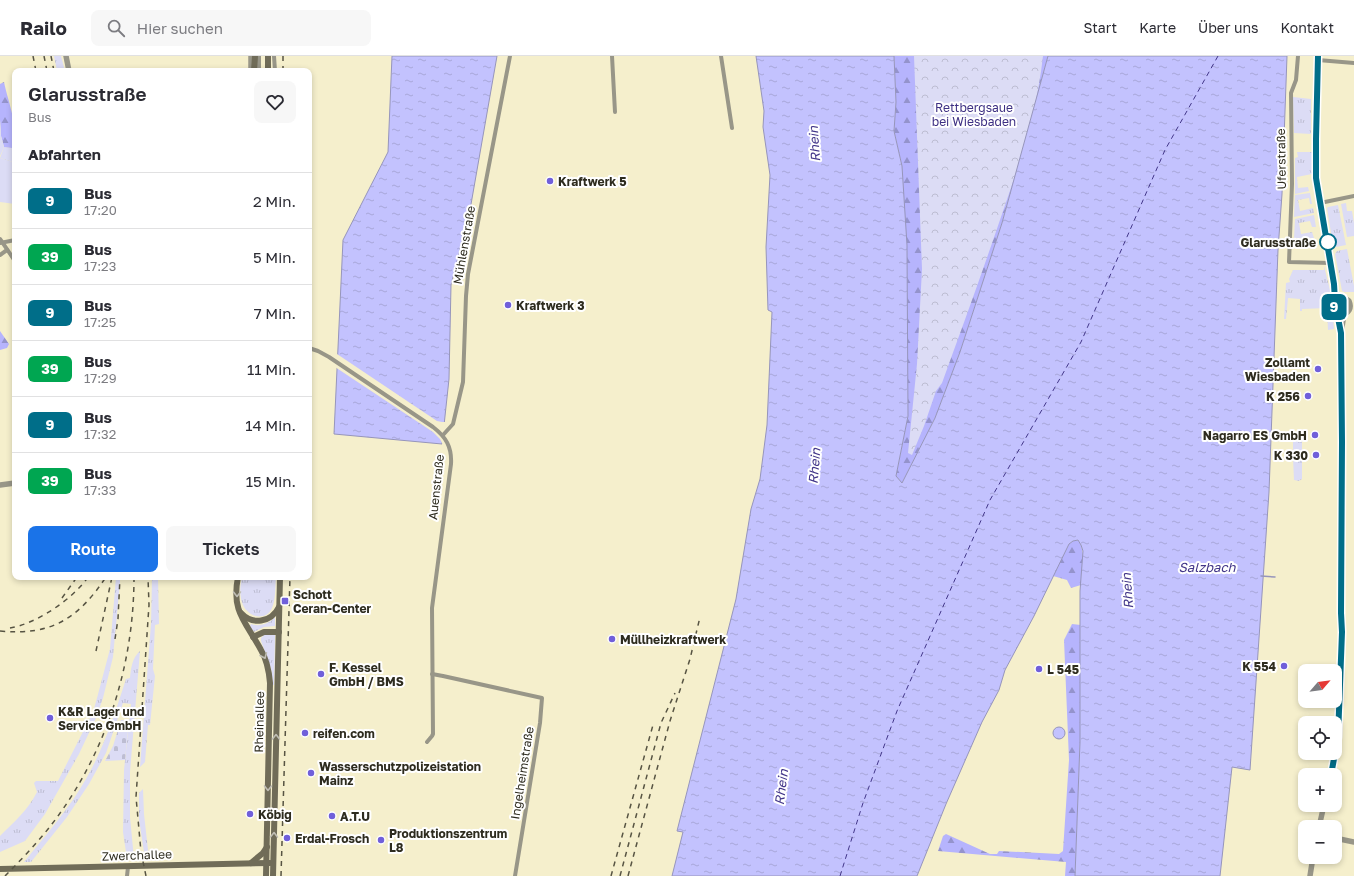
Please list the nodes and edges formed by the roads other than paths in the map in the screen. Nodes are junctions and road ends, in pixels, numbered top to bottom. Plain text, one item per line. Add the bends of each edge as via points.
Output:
1 (66, 56) edge
2 (251, 56) edge
3 (255, 56) edge
4 (259, 56) edge
5 (268, 56) edge
6 (274, 56) edge
7 (510, 56) edge
8 (612, 56) edge
9 (721, 56) edge
10 (1298, 56) edge
11 (1318, 58) edge
12 (1354, 63) edge
13 (68, 68) edge
14 (252, 68) edge
15 (253, 68) edge
16 (260, 68) edge
17 (268, 68) edge
18 (275, 68) edge
19 (614, 112) dead end
20 (732, 128) dead end
21 (1354, 196) edge
22 (1320, 203) junction
23 (12, 240) edge
24 (1, 242) edge
25 (7, 250) junction
26 (0, 255) edge
27 (12, 257) edge
28 (1331, 263) junction
29 (1334, 284) junction
30 (1341, 297) junction
31 (1351, 300) edge
32 (1335, 301) junction
33 (1352, 306) edge
34 (1337, 313) junction
35 (1344, 314) junction
36 (1341, 333) junction
37 (312, 350) edge
38 (444, 435) junction
39 (12, 483) edge
40 (0, 485) edge
41 (238, 580) edge
42 (280, 580) edge
43 (279, 607) junction
44 (238, 610) junction
45 (279, 632) junction
46 (253, 637) junction
47 (432, 674) junction
48 (427, 742) dead end
49 (1332, 768) edge
50 (1342, 839) edge
51 (1354, 842) edge
52 (267, 847) junction
53 (251, 863) junction
54 (270, 863) junction
55 (1312, 864) edge
56 (128, 867) junction
57 (0, 869) edge
58 (127, 876) edge
59 (266, 876) edge
60 (273, 876) edge
61 (515, 876) edge
62 (1310, 876) edge

1 - 13 street
2 - 14 street
3 - 15 main road
4 - 16 street
5 - 17 main road
6 - 18 street
7 - 38 street, Mühlenstraße via 468,274 464,368 459,399 454,424
8 - 19 street
9 - 20 street
10 - 28 street, Uferstraße via 1296,80 1291,93 1290,262
11 - 12 street
11 - 22 street via 1316,178
21 - 22 street
22 - 28 street
23 - 24 street
24 - 25 street
25 - 26 street
25 - 27 street
28 - 29 street
29 - 30 street
29 - 32 street
30 - 31 street
30 - 32 street
31 - 33 street
32 - 34 street via 1334,308
33 - 35 street
34 - 35 street
34 - 36 street
35 - 36 street
36 - 49 street via 1342,632 1338,737
37 - 38 street via 323,353
38 - 47 street, Auenstraße via 450,449 451,460 433,600
39 - 40 street
41 -> 44 main road, Rheinallee
42 - 43 main road, Rheinallee
43 - 44 main road via 273,616 261,621 248,619
43 - 45 main road, Rheinallee
44 - 46 main road, Rheinallee
45 - 46 main road via 264,632
54 -> 45 main road, Rheinallee
46 -> 52 main road, Rheinallee via 265,658 270,683
47 - 48 street, Auenstraße via 433,734
47 - 61 street, Ingelheimstraße via 542,698
50 - 51 street
52 - 53 main road
52 - 54 main road, Rheinallee
53 - 54 main road, Zwerchallee
53 - 56 main road, Zwerchallee
54 - 59 main road, Rheinallee
54 - 60 main road, Rheinallee
55 - 62 street
56 - 57 main road, Zwerchallee
56 - 58 street

